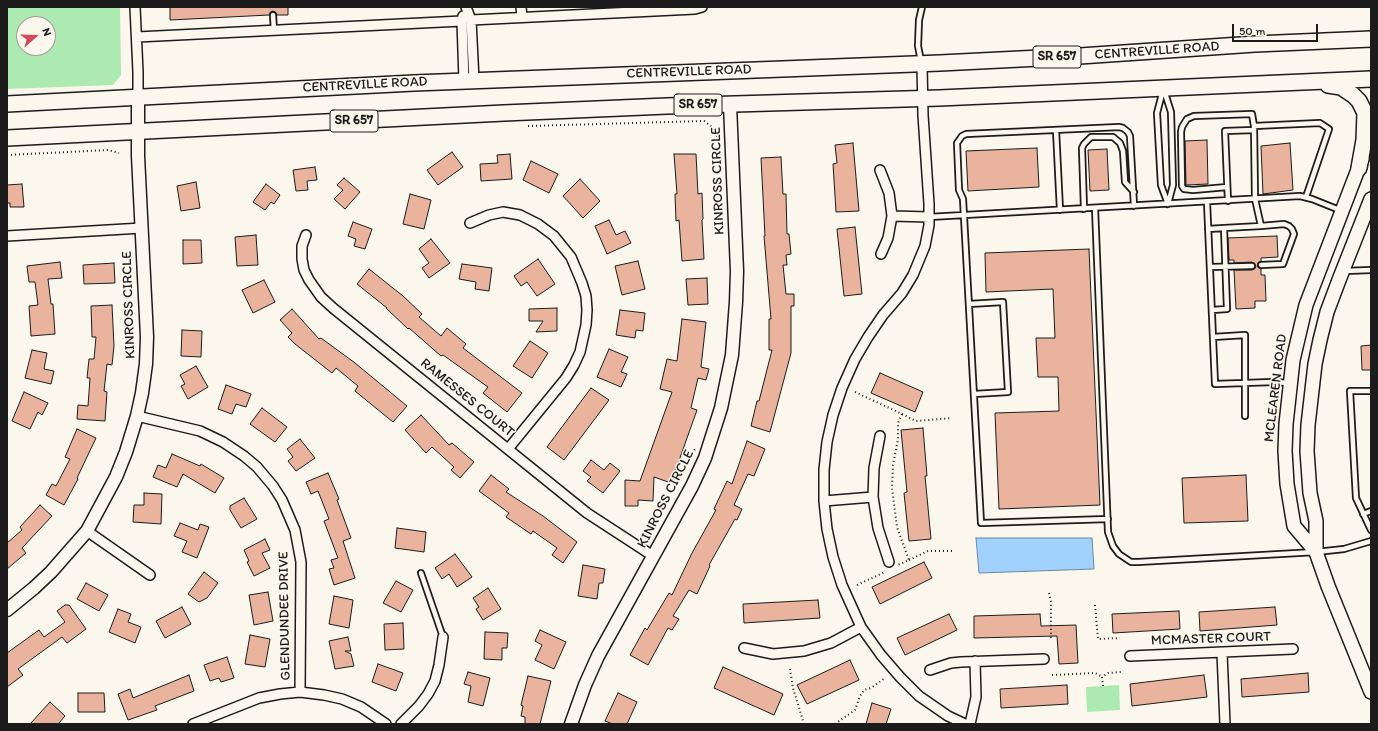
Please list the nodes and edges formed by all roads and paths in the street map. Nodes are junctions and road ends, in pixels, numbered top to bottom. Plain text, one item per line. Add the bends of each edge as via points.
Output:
1 (135, 7) edge
2 (466, 7) edge
3 (521, 7) edge
4 (702, 7) edge
5 (922, 7) edge
6 (661, 9) edge
7 (273, 15) dead end
8 (522, 17) junction
9 (472, 20) junction
10 (462, 21) junction
11 (274, 30) junction
12 (137, 36) junction
13 (1371, 39) edge
14 (922, 64) junction
15 (1371, 79) edge
16 (469, 80) junction
17 (1314, 82) junction
18 (1163, 89) junction
19 (138, 98) junction
20 (922, 99) junction
21 (7, 104) edge
22 (730, 104) junction
23 (712, 127) dead end
24 (1254, 128) junction
25 (1056, 130) junction
26 (138, 132) junction
27 (1371, 135) edge
28 (7, 138) edge
29 (720, 146) dead end
30 (119, 153) dead end
31 (7, 155) edge
32 (1359, 168) junction
33 (880, 170) dead end
34 (1227, 187) junction
35 (1134, 192) junction
36 (1306, 197) junction
37 (1255, 199) junction
38 (1371, 199) edge
39 (1228, 201) junction
40 (1207, 202) junction
41 (1168, 204) junction
42 (1134, 206) junction
43 (1095, 208) junction
44 (1084, 209) junction
45 (1060, 210) junction
46 (1342, 212) junction
47 (964, 215) junction
48 (892, 216) junction
49 (929, 216) junction
50 (470, 223) dead end
51 (1261, 226) junction
52 (142, 228) junction
53 (1224, 228) junction
54 (1208, 230) junction
55 (306, 235) dead end
56 (7, 236) edge
57 (881, 254) dead end
58 (1261, 265) dead end
59 (1252, 266) dead end
60 (1210, 267) junction
61 (1226, 267) junction
62 (1371, 270) edge
63 (1342, 271) junction
64 (969, 304) junction
65 (1212, 310) junction
66 (1213, 337) junction
67 (1246, 383) junction
68 (1290, 384) junction
69 (1371, 390) edge
70 (855, 392) dead end
71 (974, 394) junction
72 (902, 414) junction
73 (137, 416) junction
74 (1245, 416) dead end
75 (952, 418) dead end
76 (880, 436) dead end
77 (697, 443) dead end
78 (508, 449) junction
79 (688, 464) dead end
80 (873, 497) junction
81 (824, 501) junction
82 (1371, 511) edge
83 (1363, 514) junction
84 (1108, 519) junction
85 (1371, 530) edge
86 (87, 531) junction
87 (1371, 541) edge
88 (953, 551) dead end
89 (1316, 552) junction
90 (653, 556) junction
91 (909, 560) junction
92 (892, 566) junction
93 (421, 573) dead end
94 (150, 575) dead end
95 (857, 585) dead end
96 (1049, 593) dead end
97 (1095, 605) dead end
98 (7, 610) edge
99 (861, 627) junction
100 (443, 637) joint
101 (1120, 638) dead end
102 (1051, 640) dead end
103 (744, 648) dead end
104 (1293, 649) dead end
105 (1222, 653) junction
106 (1130, 656) dead end
107 (1044, 659) dead end
108 (975, 661) junction
109 (790, 669) dead end
110 (930, 670) dead end
111 (1121, 672) dead end
112 (1052, 675) dead end
113 (1102, 677) junction
114 (885, 678) dead end
115 (1103, 686) dead end
116 (300, 692) junction
117 (1371, 692) edge
118 (193, 724) edge
119 (386, 724) edge
120 (401, 724) edge
121 (571, 724) edge
122 (804, 724) edge
123 (835, 724) edge
124 (965, 724) edge
125 (970, 724) edge
126 (1225, 724) edge

1 - 12 street
2 - 9 street
2 - 10 street
3 - 8 street
4 - 6 street
5 - 14 lane via 918,46
6 - 8 street
7 - 11 lane
8 - 9 street
9 - 16 street
10 - 11 street
10 - 16 street
11 - 12 street
12 - 19 street
13 - 14 main road, CENTREVILLE ROAD / SR 657
14 - 16 main road, CENTREVILLE ROAD / SR 657
14 - 20 street
15 - 17 main road, SR 657
16 - 19 main road, CENTREVILLE ROAD / SR 657
17 - 18 main road, SR 657
17 - 32 main road via 1341,87 1360,102 1365,113
18 - 20 main road, SR 657
18 - 41 lane via 1171,112 1173,186
18 - 41 lane via 1157,113 1161,185
19 - 21 main road, CENTREVILLE ROAD / SR 657
19 - 26 street, KINROSS CIRCLE
20 - 22 main road, SR 657
20 - 49 street
22 - 26 main road, SR 657
22 - 90 street, KINROSS CIRCLE via 737,271 732,355 721,408 705,458
23 - 29 path via 719,138
24 - 34 lane via 1225,131
24 - 34 lane via 1252,114 1194,116 1187,119 1182,127 1182,186 1188,190
24 - 36 lane via 1320,123 1329,128
24 - 37 lane
25 - 35 lane via 1123,128 1130,136
25 - 45 lane
25 - 47 lane via 962,136 957,143 959,190 963,199
26 - 28 main road, SR 657
26 - 52 street, KINROSS CIRCLE
27 - 32 main road, MCLEAREN ROAD
30 - 31 path via 108,150
32 - 46 main road, MCLEAREN ROAD
33 - 48 street via 889,193
34 - 39 lane
35 - 42 lane
35 - 44 lane via 1125,182 1120,143 1113,137 1091,137 1082,148
36 - 37 lane
36 - 46 lane
37 - 39 lane
37 - 51 lane
38 - 63 main road, MCLEAREN ROAD
39 - 40 lane
40 - 41 lane
40 - 54 lane
41 - 42 lane
42 - 43 lane
43 - 44 lane
43 - 84 lane
44 - 45 lane
45 - 47 lane
46 - 68 main road, MCLEAREN ROAD via 1306,305
47 - 49 lane
47 - 64 lane
48 - 49 street
48 - 57 street via 888,238
49 - 81 street via 925,246 913,275 868,337 842,388 827,442
50 - 78 street via 504,212 520,214 538,224 554,236 571,257 586,296 586,325 582,346 574,366
51 - 53 lane
51 - 58 lane via 1284,224 1289,226 1294,234 1283,264
52 - 56 street
52 - 73 street, KINROSS CIRCLE via 147,337 146,364
53 - 54 lane
53 - 61 lane
54 - 60 lane
55 - 78 street, RAMESSES COURT via 302,246 304,270 322,297
59 - 61 lane
60 - 61 lane
60 - 65 lane
61 - 65 lane via 1227,309
62 - 63 lane
63 - 89 main road, MCLEAREN ROAD via 1320,340 1308,425 1307,451 1316,521
64 - 71 lane
64 - 71 lane via 1003,302 1004,310 1008,392
65 - 66 lane
66 - 67 lane via 1215,384
66 - 67 lane via 1245,336
67 - 68 lane
67 - 74 lane
68 - 89 main road, MCLEAREN ROAD via 1285,451 1288,497 1294,526
69 - 83 lane via 1350,391 1356,498
70 - 72 path
71 - 84 lane via 981,523
72 - 75 path via 916,421
72 - 91 path via 898,423 892,488 897,527
73 - 86 street, KINROSS CIRCLE via 116,477
73 - 116 street, GLENDUNDEE DRIVE via 200,431 223,442 257,467 282,500 295,530 301,562
76 - 80 street via 874,468
77 - 79 path
78 - 90 street, RAMESSES COURT via 587,513
80 - 81 street
80 - 92 street via 878,528
81 - 99 street via 832,557
82 - 83 lane
83 - 85 lane
84 - 89 lane via 1108,532 1113,546 1118,554 1131,562
86 - 94 street
86 - 98 street, KINROSS CIRCLE via 51,572
87 - 89 lane via 1344,549
88 - 91 path via 928,551
89 - 117 main road, MCLEAREN ROAD
90 - 121 street, KINROSS CIRCLE via 598,656
91 - 92 path
92 - 95 path
93 - 100 lane
96 - 102 path
97 - 101 path via 1098,639
99 - 103 street via 831,643 804,650 773,654
99 - 124 street via 881,655 919,696 948,716
100 - 120 street via 435,681 419,706
104 - 105 street, MCMASTER COURT
105 - 106 street, MCMASTER COURT
105 - 126 street
107 - 108 street
108 - 110 street via 951,663
108 - 125 street via 976,698
109 - 122 path
111 - 113 path via 1108,673
112 - 113 path via 1095,673
113 - 115 path
114 - 123 path via 864,690 855,710
116 - 118 street via 259,698
116 - 119 street via 342,699 361,707

